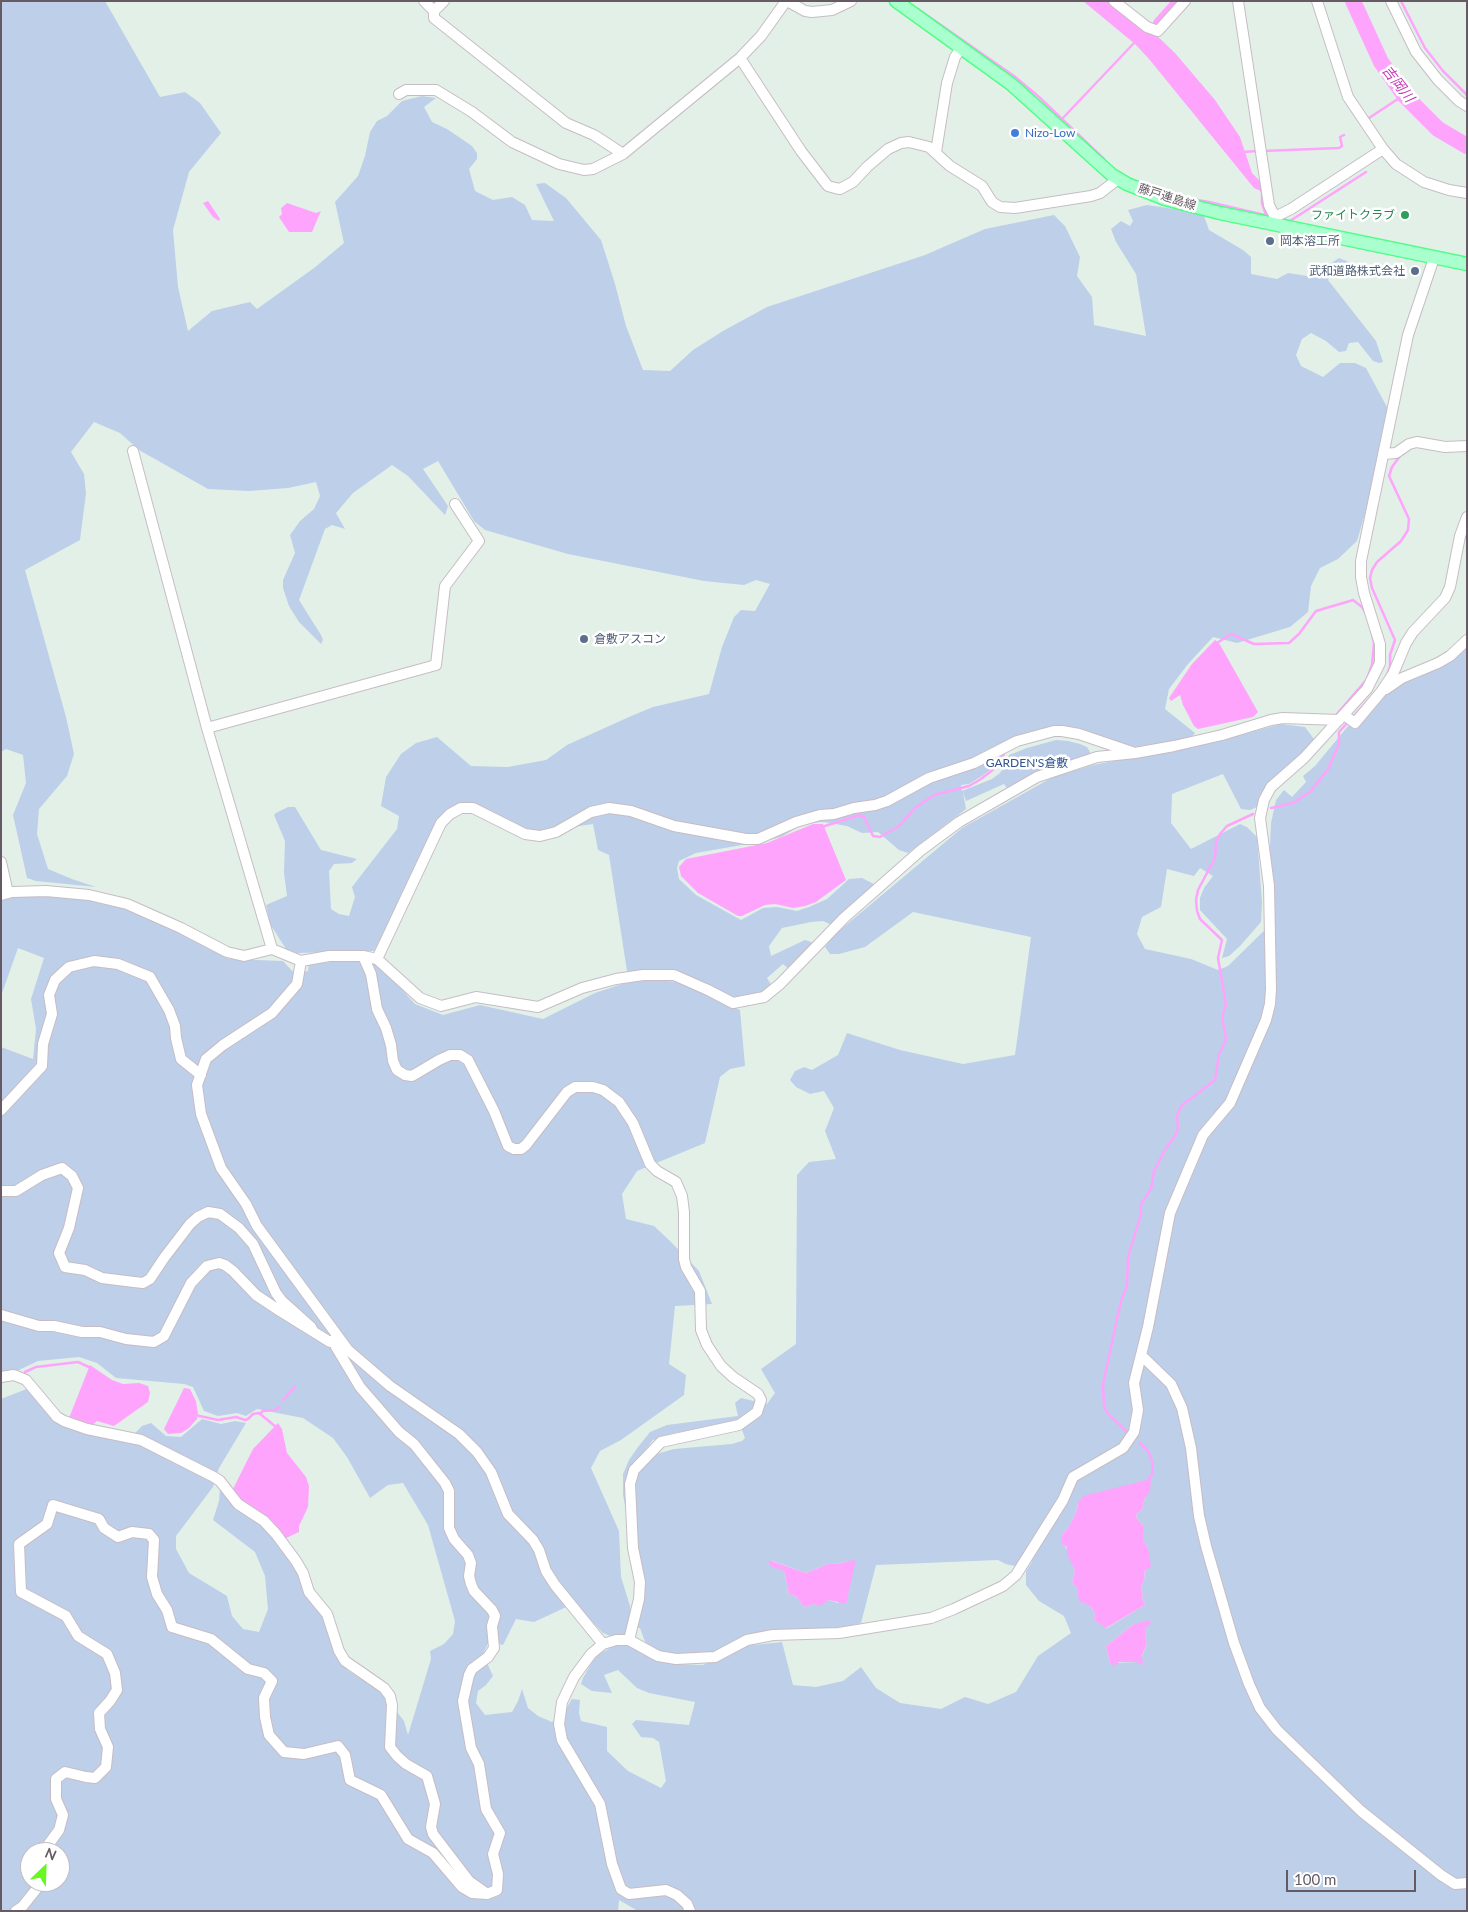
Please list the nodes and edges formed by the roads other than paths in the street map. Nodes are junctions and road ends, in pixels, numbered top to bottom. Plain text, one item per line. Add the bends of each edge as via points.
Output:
1 (424, 1) edge
2 (444, 1) edge
3 (786, 1) edge
4 (851, 1) edge
5 (896, 1) edge
6 (1114, 1) edge
7 (1185, 1) edge
8 (1238, 1) edge
9 (1317, 1) edge
10 (1390, 1) edge
11 (434, 11) junction
12 (961, 48) junction
13 (740, 58) junction
14 (399, 94) dead end
15 (1467, 106) edge
16 (1383, 149) junction
17 (936, 152) junction
18 (623, 154) junction
19 (1118, 179) junction
20 (1467, 193) edge
21 (1275, 221) junction
22 (1434, 258) junction
23 (1467, 264) edge
24 (1467, 446) edge
25 (133, 451) dead end
26 (1383, 454) junction
27 (455, 504) dead end
28 (1467, 517) edge
29 (1467, 640) edge
30 (1390, 660) junction
31 (1381, 692) junction
32 (1346, 719) junction
33 (207, 728) junction
34 (1135, 753) junction
35 (1, 862) edge
36 (5, 894) edge
37 (272, 949) junction
38 (363, 956) junction
39 (376, 959) junction
40 (301, 961) junction
41 (201, 1075) junction
42 (1, 1110) edge
43 (1, 1191) edge
44 (1, 1315) edge
45 (313, 1332) junction
46 (337, 1339) junction
47 (1142, 1356) junction
48 (1, 1377) edge
49 (629, 1640) junction
50 (603, 1644) junction
51 (50, 1842) edge
52 (1467, 1883) edge
53 (34, 1892) edge
54 (487, 1894) junction
55 (16, 1911) edge
56 (690, 1911) edge

1 - 11 street
2 - 11 street
3 - 4 street via 812,12 832,10
3 - 13 street via 761,36
5 - 12 main road, 藤戸連島線
6 - 7 street via 1158,32
8 - 21 street via 1269,205
9 - 16 street via 1348,97
10 - 15 street via 1416,52 1438,80
11 - 18 street via 434,18 566,123 594,135
12 - 17 street via 947,83
12 - 19 main road, 藤戸連島線 via 1032,102
13 - 17 street via 828,186 840,189 852,182 881,154 901,143 917,143
13 - 18 street
14 - 18 street via 406,90 436,90 512,142 560,164 592,169
16 - 20 street via 1396,164 1424,182
16 - 21 street
17 - 19 street via 950,166 982,186 992,202 1000,207 1015,208 1091,196
19 - 21 main road, 藤戸連島線 via 1165,199
21 - 22 main road, 藤戸連島線
22 - 23 main road, 藤戸連島線
22 - 26 street via 1408,335
24 - 26 street via 1445,447 1416,442 1396,453
25 - 33 street
26 - 30 street via 1361,561 1361,578 1380,644
27 - 33 street via 480,541 445,586 436,665
28 - 30 street via 1445,598
29 - 31 street via 1438,664 1402,678
30 - 31 street via 1393,674
30 - 32 street
31 - 32 street via 1355,723
32 - 34 street via 1283,718
32 - 47 street via 1271,787 1264,800 1260,818 1269,886 1271,989 1268,1012 1230,1103 1203,1135 1170,1213
33 - 37 street
34 - 39 street via 1097,757 1037,776 959,822 920,851 844,918 764,997 733,1003 674,975 643,975 582,988 538,1007 476,997 441,1006 420,998
34 - 39 street via 1079,734 1054,731 1017,742 974,763 929,778 887,802 820,815 758,839 674,826 631,811 609,808 591,812 556,832 540,836 525,834 473,808 461,808 441,823
35 - 36 street
36 - 37 street via 46,891 89,896 127,904 227,952 244,956
37 - 40 street
38 - 39 street
38 - 40 street via 329,956
38 - 49 street via 371,974 377,1009 386,1028 397,1070 412,1076 450,1055 460,1055 468,1060 508,1146 514,1149 526,1145 567,1092 584,1086 603,1090 619,1102 633,1123 650,1164 676,1182 682,1196 684,1259 700,1290 704,1338 721,1366 758,1394 761,1400 757,1412 739,1425 661,1442 634,1470 630,1484 632,1527 640,1582
40 - 41 street via 298,984 272,1013 223,1044 206,1059
41 - 42 street via 181,1059 170,1010 150,977 118,964 94,961 69,967 56,980 49,995 52,1014 43,1044 42,1066
41 - 46 street via 197,1084 201,1114 221,1168 257,1226
43 - 45 street via 16,1191 42,1175 62,1168 72,1176 78,1188 69,1228 59,1253 65,1267 85,1270 102,1278 143,1283 150,1279 190,1224 208,1212 220,1214 231,1220 250,1240 276,1293
44 - 45 street via 30,1324 105,1332 126,1340 154,1342 164,1336 191,1282 208,1266 219,1263 233,1271 267,1303
45 - 46 street via 330,1342
46 - 50 street via 390,1386 459,1434 477,1452 491,1472 508,1514 533,1540 555,1585
46 - 54 street via 336,1347 360,1387 399,1432 414,1444 445,1483 449,1528 468,1555 474,1591 495,1616 492,1626 494,1648 468,1675 463,1701 471,1748 479,1764 486,1809 500,1833 493,1854 499,1886
47 - 49 street via 1134,1383 1138,1410 1134,1432 1123,1448 1073,1477 1063,1500 1016,1575 1003,1586 931,1618 839,1633 773,1634 747,1640 716,1657 676,1659 658,1656
47 - 52 street via 1171,1384 1182,1408 1206,1546 1234,1643 1260,1708 1277,1730 1360,1810 1441,1875 1455,1884
48 - 54 street via 14,1375 26,1380 57,1417 87,1429 141,1440 214,1477 238,1504 264,1521 296,1561 309,1592 327,1614 345,1661 384,1688 390,1696 390,1747 406,1764 427,1776 435,1804 433,1834 469,1881
49 - 50 street
50 - 56 street via 574,1677 562,1702 559,1724 562,1740 600,1804 612,1864 621,1889 629,1894 666,1890 678,1895
51 - 54 street via 59,1830 63,1814 56,1799 56,1779 65,1772 95,1778 106,1767 108,1747 100,1729 99,1713 117,1690 108,1654 78,1636 66,1616 21,1592 19,1544 47,1524 53,1505 98,1520 118,1537 132,1532 149,1534 154,1540 152,1578 172,1627 211,1639 248,1669 264,1673 272,1681 264,1698 265,1717 269,1734 284,1752 304,1754 338,1746 345,1755 350,1780 381,1795 408,1839 433,1853 462,1887 472,1893
53 - 55 street

